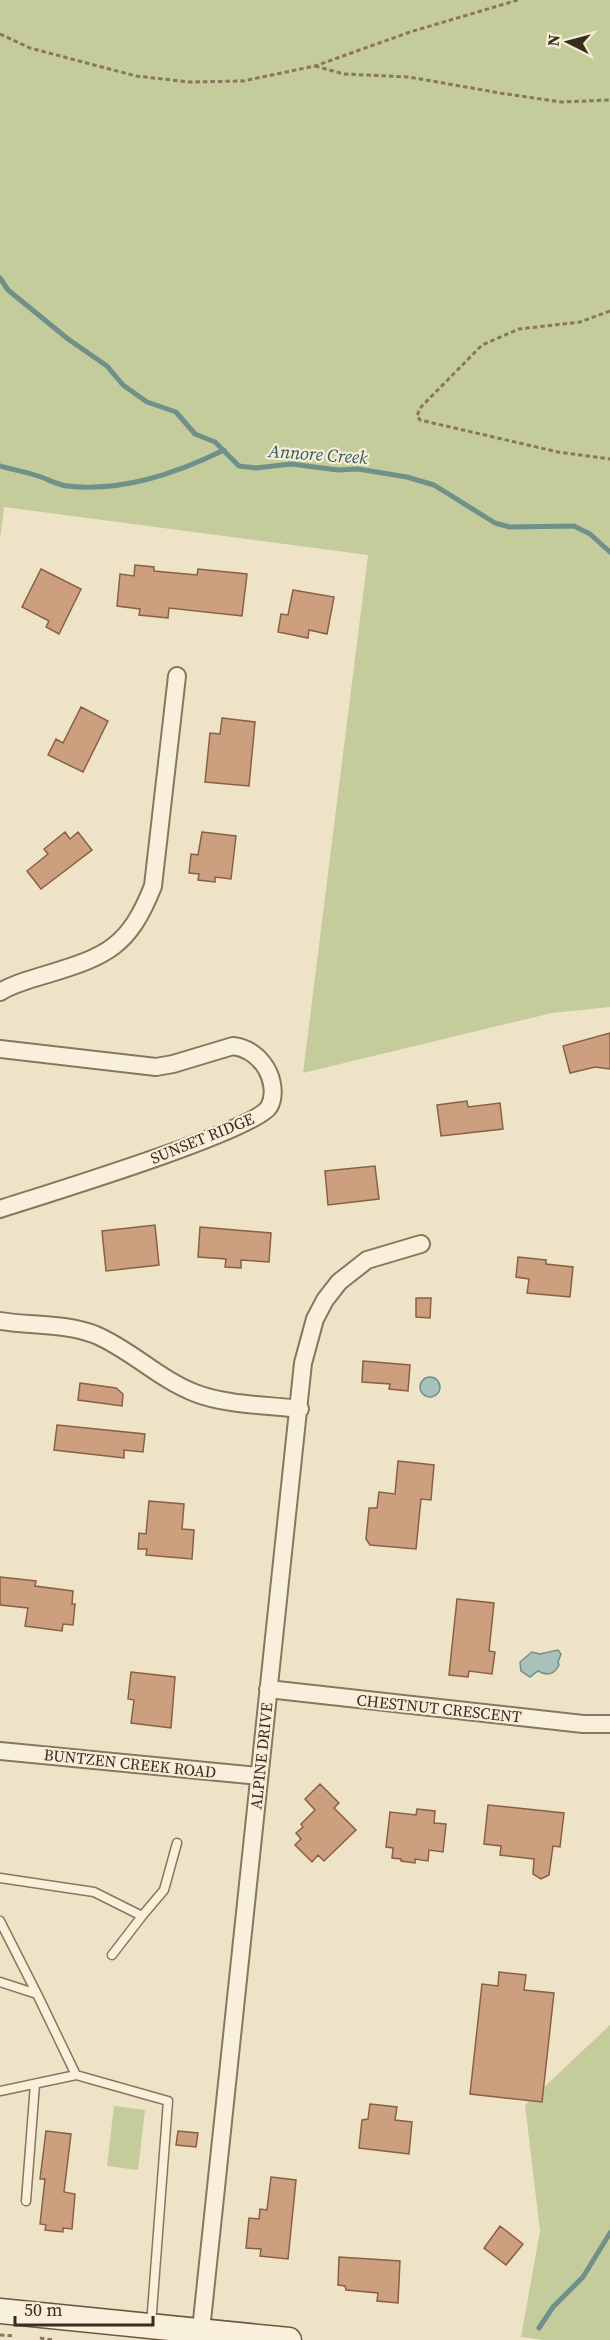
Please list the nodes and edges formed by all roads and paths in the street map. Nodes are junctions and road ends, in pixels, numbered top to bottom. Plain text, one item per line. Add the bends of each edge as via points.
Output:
1 (518, 0) edge
2 (0, 34) edge
3 (315, 66) junction
4 (610, 100) edge
5 (610, 311) edge
6 (610, 459) edge
7 (177, 676) dead end
8 (0, 992) edge
9 (0, 1049) edge
10 (0, 1209) edge
11 (421, 1244) dead end
12 (0, 1322) edge
13 (300, 1409) junction
14 (268, 1689) junction
15 (610, 1724) edge
16 (0, 1751) edge
17 (259, 1776) junction
18 (177, 1843) dead end
19 (0, 1878) edge
20 (142, 1916) junction
21 (0, 1921) edge
22 (112, 1955) dead end
23 (0, 1982) edge
24 (37, 1994) junction
25 (76, 2076) junction
26 (35, 2084) junction
27 (0, 2091) edge
28 (26, 2201) dead end
29 (0, 2311) edge
30 (151, 2325) junction
31 (201, 2330) junction
32 (0, 2335) edge
33 (18, 2336) dead end
34 (36, 2338) dead end
35 (53, 2340) edge
36 (289, 2340) edge

1 - 3 path
2 - 3 path via 30,48 136,76 189,82 243,81
3 - 4 path via 344,74 409,77 561,102
5 - 6 path via 580,322 519,329 482,345 426,401 417,416 420,420 558,452
7 - 8 street via 153,886 144,909 122,940 106,953
9 - 10 street, SUNSET RIDGE via 156,1067 233,1046 243,1047 261,1060 273,1087 269,1107 259,1117 234,1129
11 - 13 street, ALPINE DRIVE via 367,1260 339,1282 325,1300 308,1338
12 - 13 street via 68,1328 95,1335 197,1394
13 - 14 street, ALPINE DRIVE
14 - 15 street, CHESTNUT CRESCENT
14 - 17 street, ALPINE DRIVE
16 - 17 street, BUNTZEN CREEK ROAD
17 - 31 street, ALPINE DRIVE
18 - 20 lane via 164,1890
19 - 20 lane via 94,1892
20 - 22 lane
21 - 24 lane
23 - 24 lane
24 - 25 lane
25 - 26 lane
25 - 30 lane via 168,2101
26 - 27 lane
26 - 28 lane
29 - 30 street
30 - 31 street
31 - 36 street
32 - 33 path
34 - 35 path

